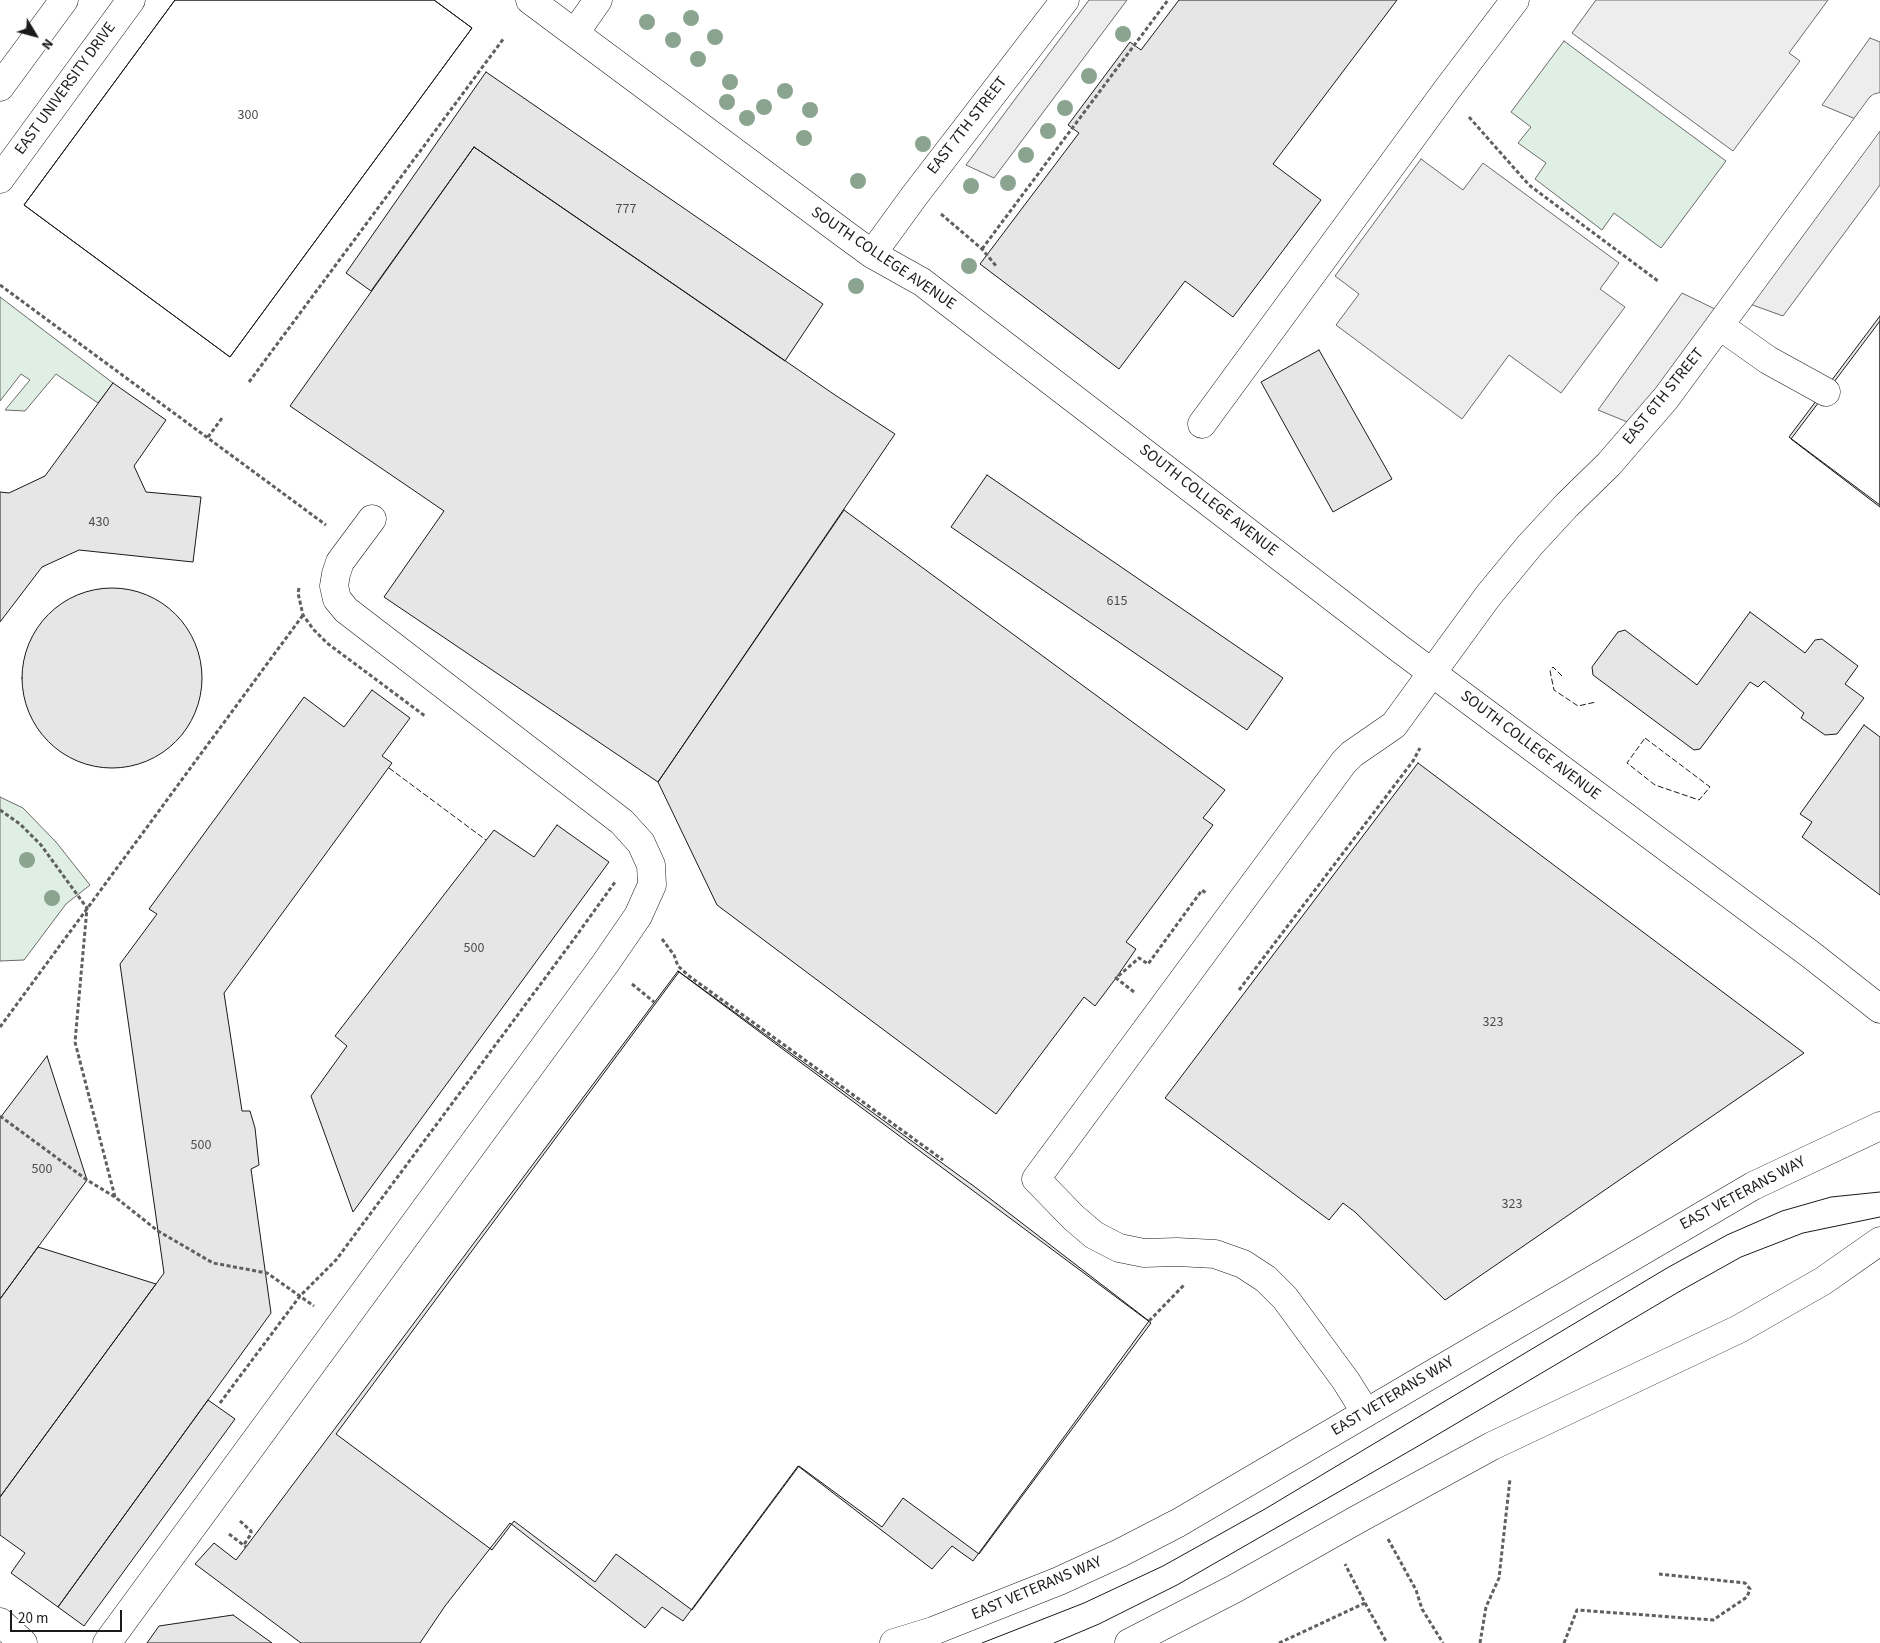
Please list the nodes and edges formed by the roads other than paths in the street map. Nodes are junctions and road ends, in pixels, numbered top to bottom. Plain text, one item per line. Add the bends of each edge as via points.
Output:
1 (64, 0) edge
2 (131, 0) edge
3 (530, 0) edge
4 (598, 0) edge
5 (1065, 0) edge
6 (1515, 0) edge
7 (575, 33) junction
8 (0, 87) edge
9 (1880, 107) edge
10 (0, 179) edge
11 (872, 254) junction
12 (1720, 326) junction
13 (1826, 392) dead end
14 (1202, 424) dead end
15 (372, 519) dead end
16 (1433, 672) junction
17 (1880, 1009) edge
18 (1880, 1126) edge
19 (1880, 1241) edge
20 (1366, 1413) junction
21 (0, 1622) edge
22 (23, 1643) edge
23 (107, 1643) edge
24 (894, 1643) edge
25 (1129, 1643) edge

1 - 8 street
2 - 10 street, EAST UNIVERSITY DRIVE
3 - 7 street, SOUTH COLLEGE AVENUE
4 - 7 street
5 - 11 street, EAST 7TH STREET
6 - 14 street
7 - 11 street, SOUTH COLLEGE AVENUE
9 - 12 street, EAST 6TH STREET
11 - 16 street, SOUTH COLLEGE AVENUE via 922,282
12 - 13 street via 1768,360
12 - 16 street, EAST 6TH STREET via 1666,398 1609,464 1530,545
15 - 23 street via 340,562 336,574 337,598 346,610 622,822 641,843 651,865 652,885 638,916
16 - 17 street, SOUTH COLLEGE AVENUE
16 - 20 street, EAST 6TH STREET via 1394,725 1344,762 1036,1179 1094,1235 1119,1248 1144,1253 1215,1254 1243,1264 1266,1279 1346,1381
18 - 20 street, EAST VETERANS WAY via 1753,1186
19 - 25 street via 1823,1281 1747,1325 1492,1446 1258,1576
20 - 24 street, EAST VETERANS WAY via 1178,1523 1120,1553 1000,1606
21 - 22 street

